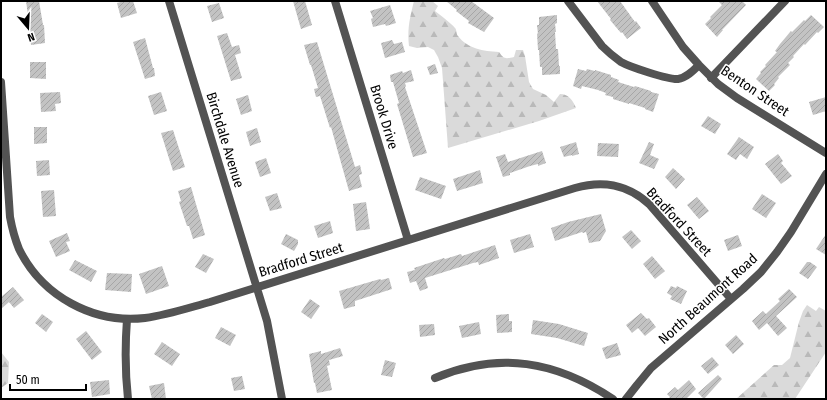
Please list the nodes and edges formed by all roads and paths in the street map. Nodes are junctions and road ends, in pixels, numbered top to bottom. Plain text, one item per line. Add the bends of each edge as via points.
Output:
1 (169, 1) edge
2 (335, 1) edge
3 (568, 1) edge
4 (652, 1) edge
5 (785, 1) edge
6 (699, 65) junction
7 (712, 78) junction
8 (1, 82) edge
9 (826, 153) edge
10 (826, 174) edge
11 (4, 185) edge
12 (408, 240) junction
13 (257, 287) junction
14 (731, 299) junction
15 (127, 319) junction
16 (435, 378) dead end
17 (128, 399) edge
18 (282, 399) edge
19 (613, 399) edge
20 (626, 399) edge

1 - 13 street, Birchdale Avenue
2 - 12 street, Brook Drive
3 - 6 street via 602,46 621,62 672,79 680,79
4 - 6 street, Benton Street via 683,47
5 - 7 street
6 - 7 street, Benton Street
7 - 9 street, Benton Street via 737,98
8 - 11 street, Bradford Street
10 - 14 street, North Beaumont Road via 777,252 761,272
11 - 15 street, Bradford Street via 14,237 19,249 27,264 48,289 81,309
12 - 13 street, Bradford Street
12 - 14 street, Bradford Street via 585,185 607,184 634,192 649,204
13 - 15 street, Bradford Street via 161,316
13 - 18 street, Birchdale Avenue
14 - 20 street, North Beaumont Road via 651,368
15 - 17 street via 125,352
16 - 19 street via 480,365 502,362 523,364 561,372 581,380

